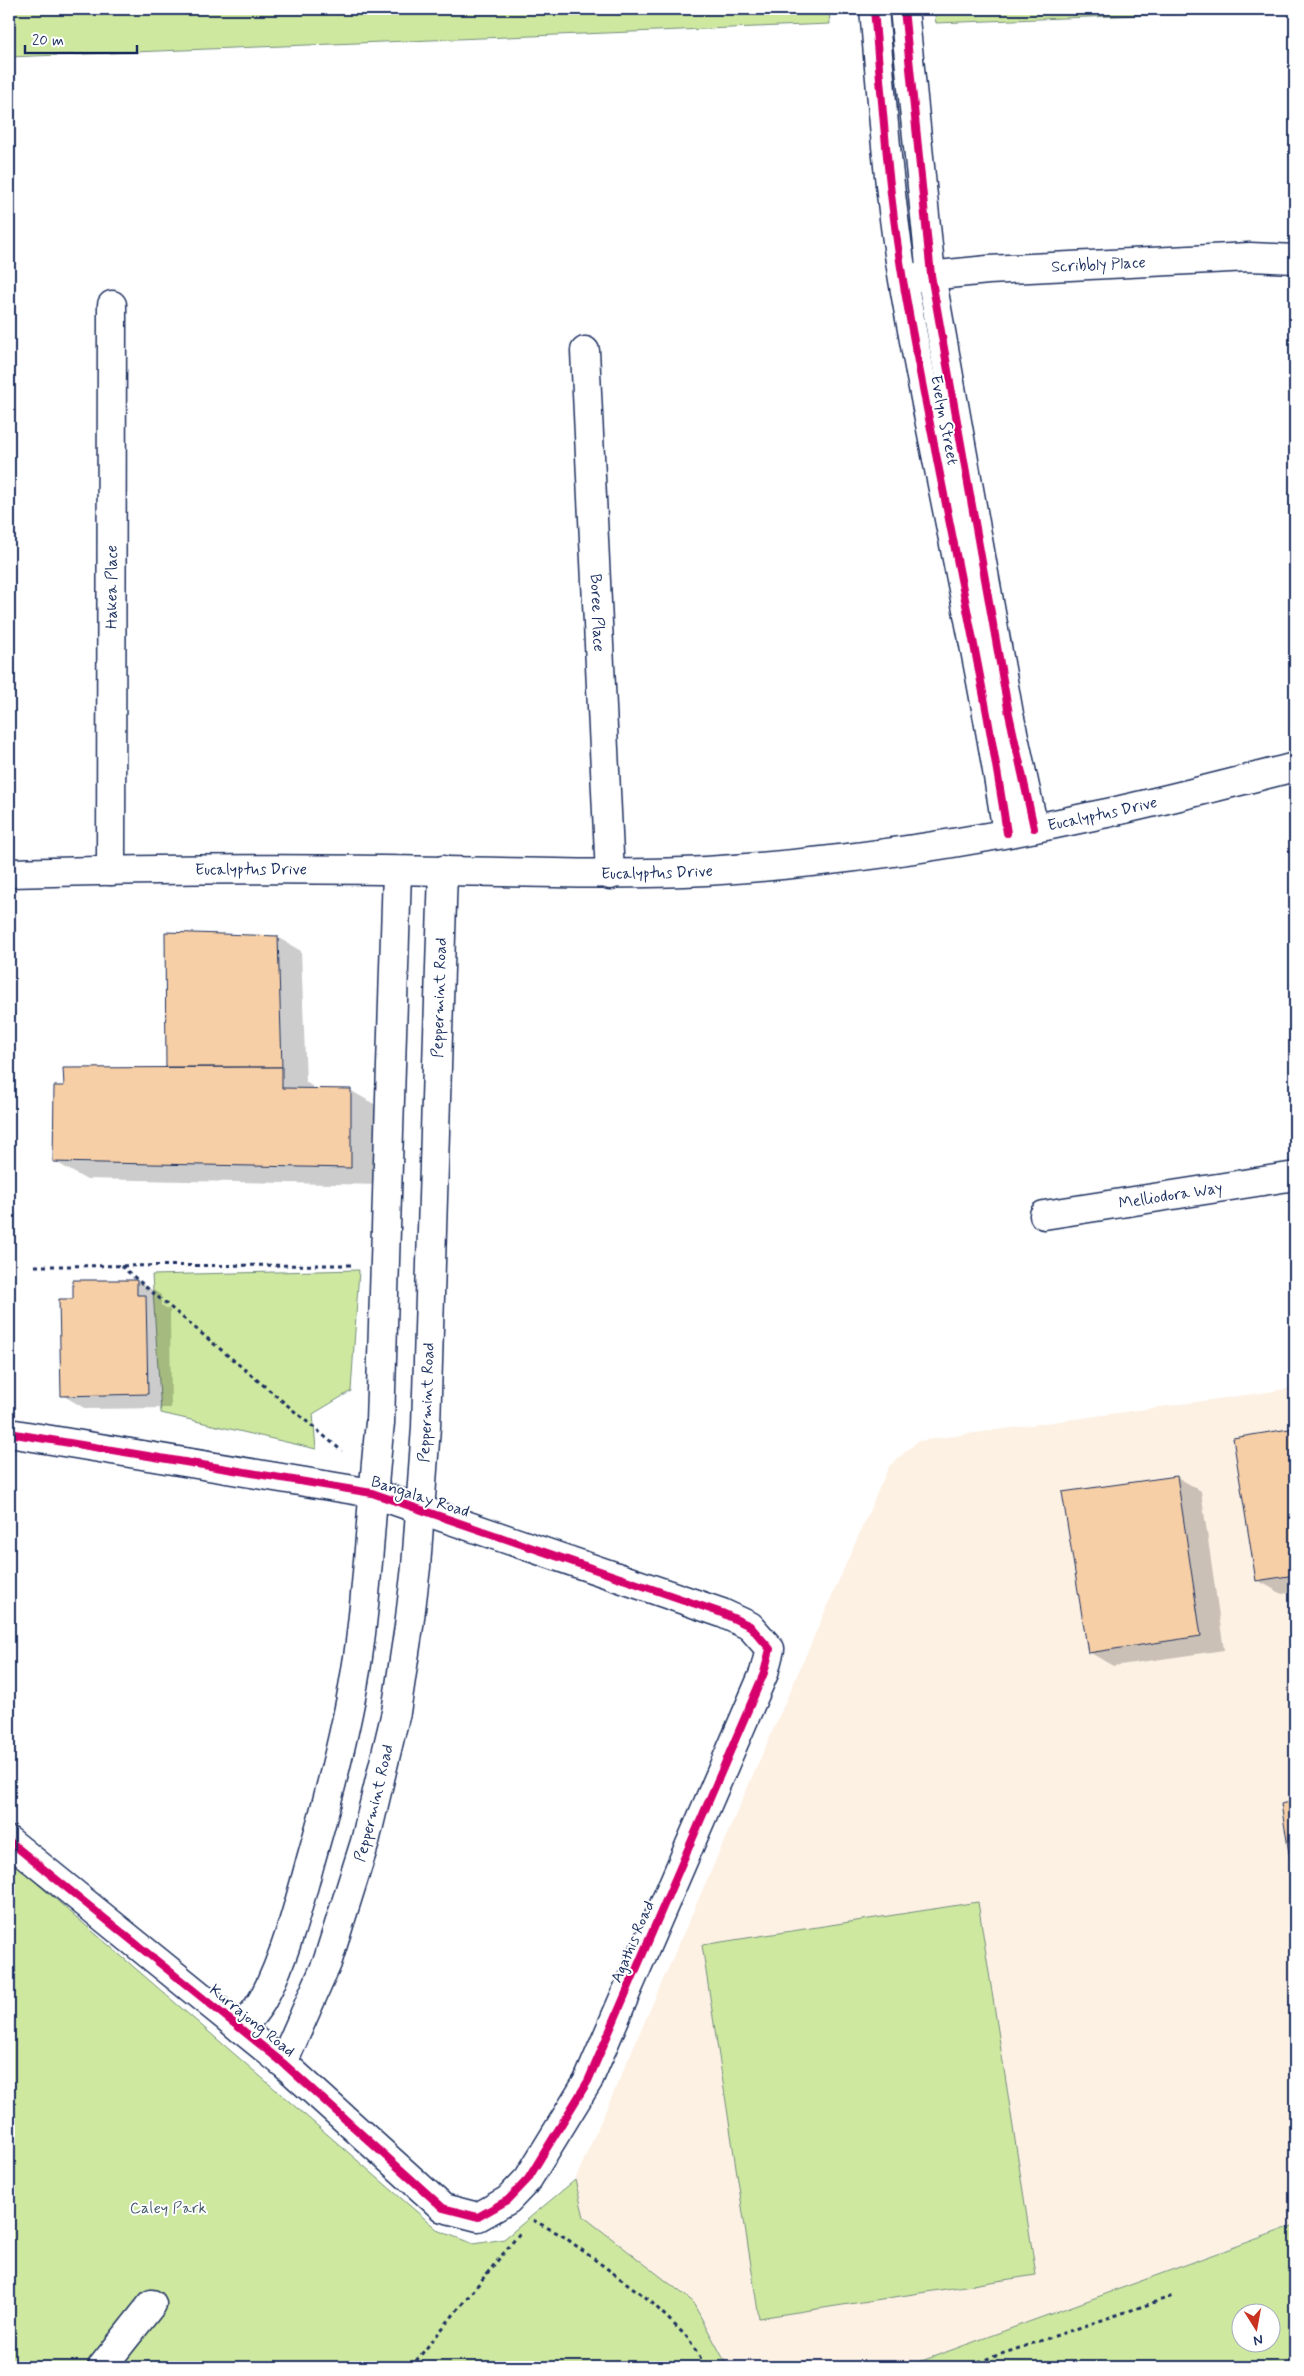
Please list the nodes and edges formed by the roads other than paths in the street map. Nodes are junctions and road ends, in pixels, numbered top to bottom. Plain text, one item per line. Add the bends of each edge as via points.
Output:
1 (874, 9) edge
2 (904, 9) edge
3 (1295, 259) edge
4 (931, 275) junction
5 (903, 279) junction
6 (112, 305) dead end
7 (585, 351) dead end
8 (1295, 767) edge
9 (1034, 828) junction
10 (1007, 833) junction
11 (397, 870) junction
12 (443, 870) junction
13 (111, 871) junction
14 (9, 873) edge
15 (610, 875) junction
16 (1295, 1176) edge
17 (1044, 1215) dead end
18 (9, 1433) edge
19 (372, 1493) junction
20 (420, 1511) junction
21 (770, 1649) joint
22 (9, 1841) edge
23 (240, 2029) junction
24 (283, 2063) junction
25 (478, 2217) joint
26 (152, 2304) dead end
27 (102, 2367) edge

1 - 5 street, Evelyn Street
2 - 4 street, Evelyn Street
3 - 4 street, Scribbly Place via 1240,258
4 - 5 street, Scribbly Place
4 - 9 street, Evelyn Street via 1009,714
5 - 10 street, Evelyn Street via 988,718
6 - 13 street, Hakea Place
7 - 15 street, Boree Place
8 - 9 street, Eucalyptus Drive
9 - 10 street, Eucalyptus Drive
10 - 15 street, Eucalyptus Drive via 836,858 709,871
11 - 12 street, Eucalyptus Drive
11 - 13 street, Eucalyptus Drive
11 - 19 street via 380,1423
12 - 15 street, Eucalyptus Drive
12 - 20 street, Peppermint Road via 426,1417
13 - 14 street, Eucalyptus Drive
16 - 17 street, Melliodora Way
18 - 19 street, Bangalay Road
19 - 20 street, Bangalay Road
19 - 23 street via 358,1658 326,1805 304,1887 280,1958 263,2000
20 - 21 street, Bangalay Road via 722,1613 750,1626
20 - 24 street, Peppermint Road via 409,1626 396,1712 365,1842 327,1963
21 - 25 street, Agathis Road via 764,1673 588,2081 528,2179 508,2200
22 - 23 street, Kurrajong Road
23 - 24 street, Kurrajong Road
24 - 25 street, Kurrajong Road via 443,2208
26 - 27 street

